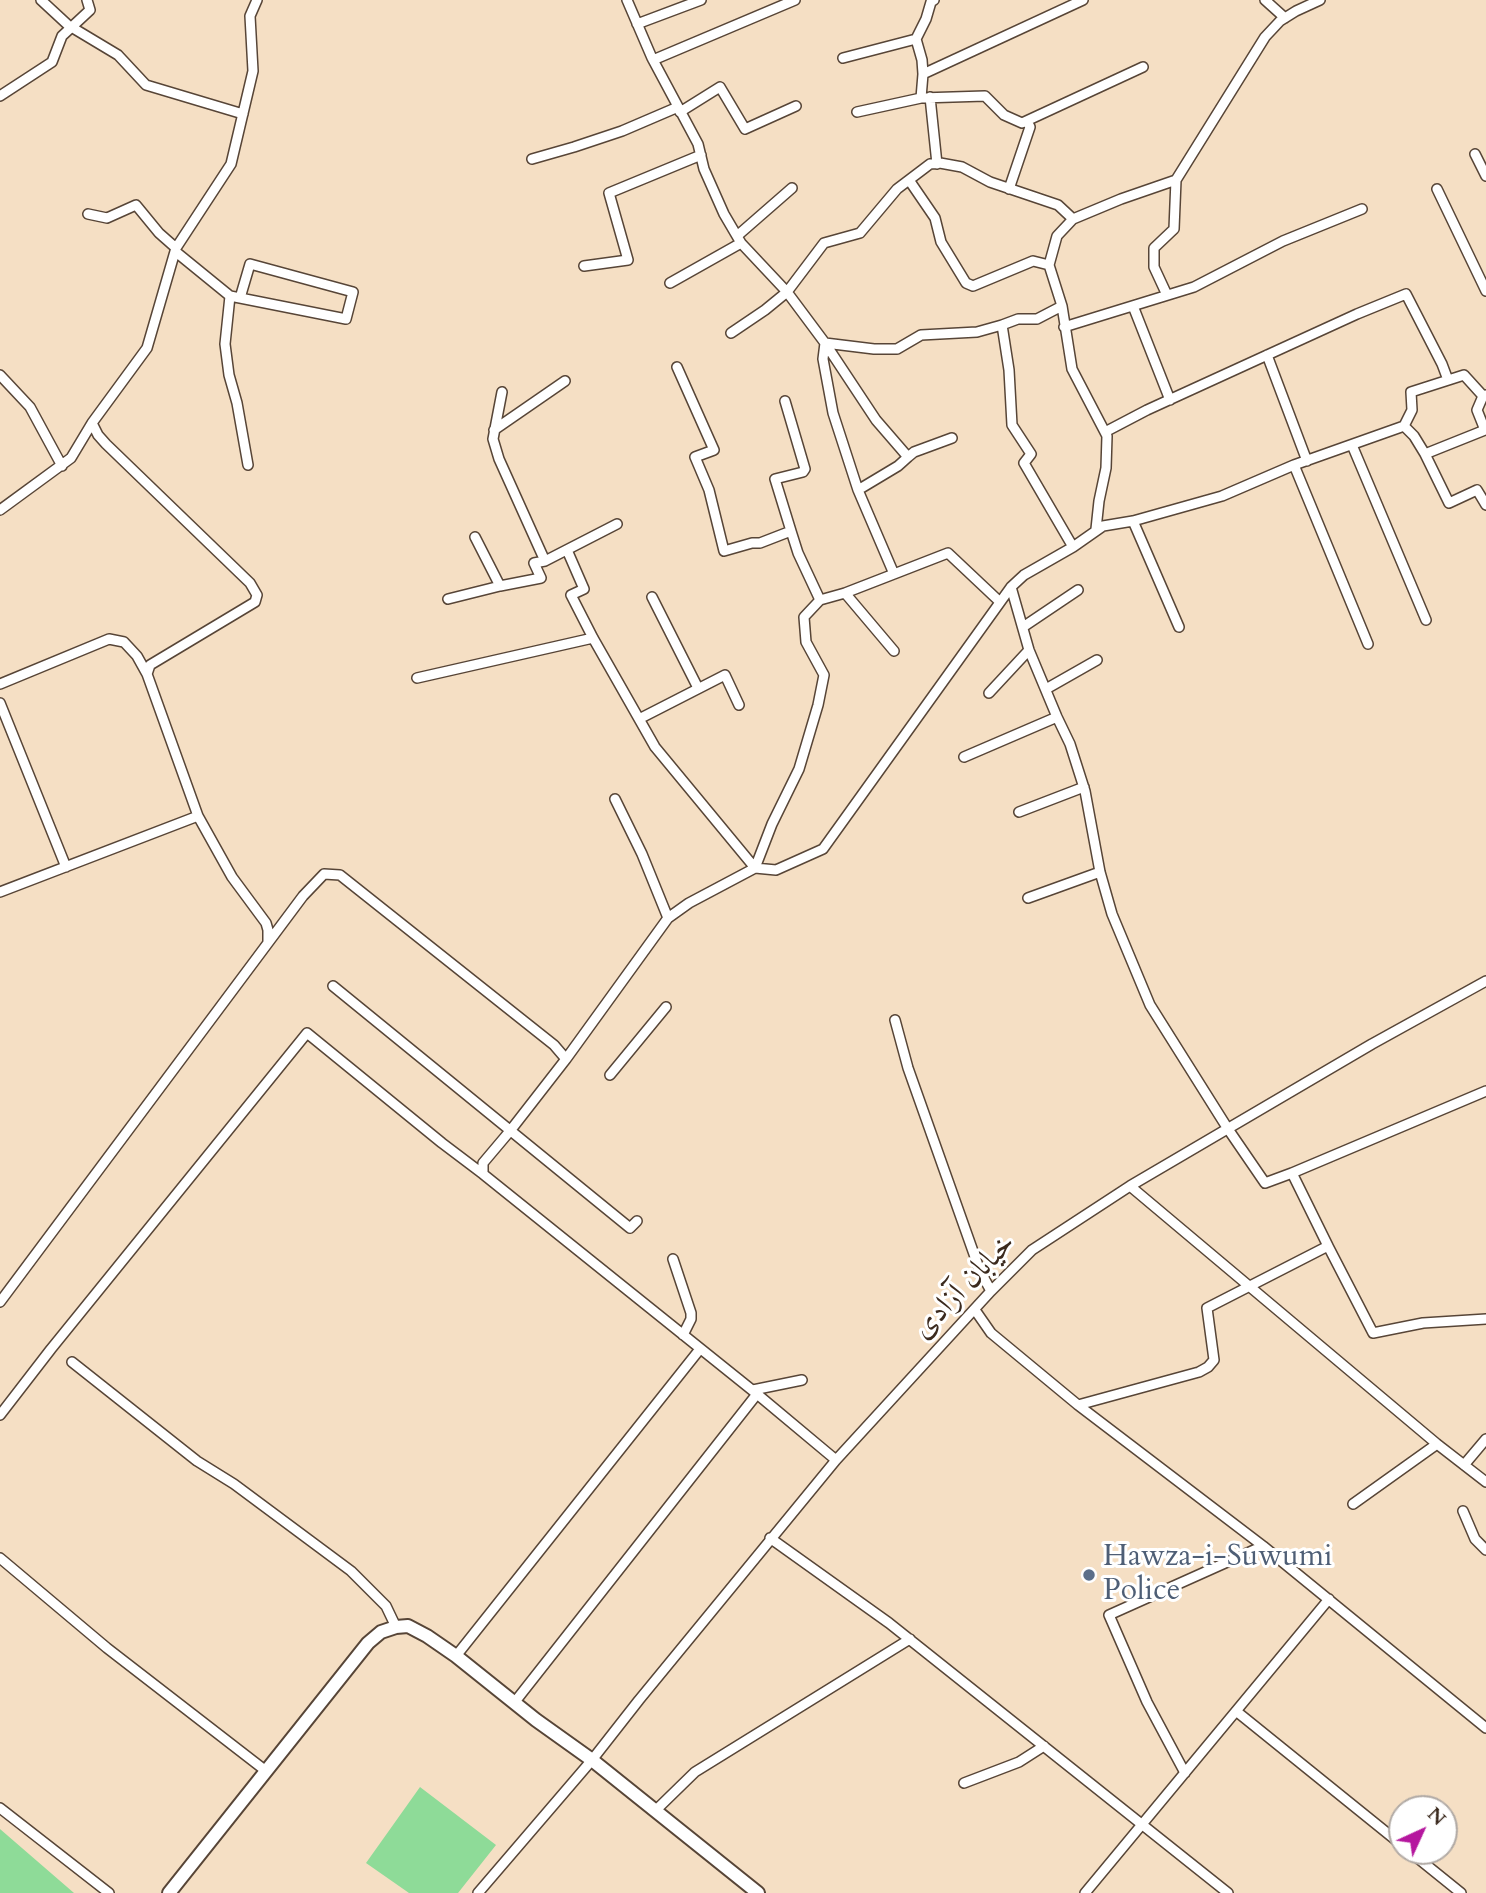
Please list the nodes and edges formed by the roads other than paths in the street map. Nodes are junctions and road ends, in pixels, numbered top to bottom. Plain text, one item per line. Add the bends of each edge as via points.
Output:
1 (41, 0) edge
2 (87, 0) edge
3 (257, 0) edge
4 (626, 0) edge
5 (701, 0) edge
6 (795, 0) edge
7 (934, 0) edge
8 (1083, 0) edge
9 (1265, 0) edge
10 (1320, 0) edge
11 (1285, 18) junction
12 (637, 24) junction
13 (73, 28) junction
14 (916, 39) junction
15 (843, 58) dead end
16 (653, 60) junction
17 (1143, 67) dead end
18 (923, 74) junction
19 (0, 96) edge
20 (925, 97) junction
21 (796, 106) dead end
22 (679, 110) junction
23 (857, 112) dead end
24 (243, 114) junction
25 (1027, 121) junction
26 (1475, 154) dead end
27 (701, 155) junction
28 (532, 159) dead end
29 (937, 164) junction
30 (1486, 176) edge
31 (909, 180) junction
32 (1176, 180) junction
33 (792, 188) dead end
34 (1009, 189) junction
35 (1437, 189) dead end
36 (1362, 209) dead end
37 (88, 214) dead end
38 (1073, 219) junction
39 (738, 240) junction
40 (176, 250) junction
41 (1049, 265) junction
42 (584, 266) dead end
43 (670, 284) dead end
44 (1486, 291) edge
45 (787, 292) junction
46 (1167, 295) junction
47 (235, 297) junction
48 (1062, 306) junction
49 (1133, 306) junction
50 (1002, 325) junction
51 (1064, 327) junction
52 (731, 333) dead end
53 (825, 343) junction
54 (1267, 355) junction
55 (677, 367) dead end
56 (0, 375) edge
57 (1447, 380) junction
58 (565, 381) dead end
59 (502, 392) dead end
60 (1485, 395) edge
61 (1170, 400) junction
62 (785, 401) dead end
63 (92, 423) junction
64 (1405, 426) junction
65 (494, 430) junction
66 (1105, 432) junction
67 (952, 438) dead end
68 (106, 444) junction
69 (1352, 445) junction
70 (77, 449) junction
71 (1425, 454) junction
72 (908, 457) junction
73 (1307, 461) junction
74 (1294, 465) junction
75 (62, 466) junction
76 (248, 466) dead end
77 (858, 490) junction
78 (1486, 505) edge
79 (0, 510) edge
80 (1132, 521) junction
81 (617, 524) dead end
82 (1096, 529) junction
83 (791, 531) junction
84 (475, 537) dead end
85 (1073, 547) junction
86 (566, 550) junction
87 (545, 561) junction
88 (894, 574) junction
89 (499, 586) junction
90 (1011, 587) junction
91 (1078, 590) dead end
92 (845, 593) junction
93 (652, 597) dead end
94 (448, 599) dead end
95 (820, 600) junction
96 (1000, 602) junction
97 (1426, 620) dead end
98 (1023, 627) junction
99 (1179, 627) dead end
100 (593, 638) junction
101 (1368, 644) dead end
102 (1029, 650) junction
103 (894, 651) dead end
104 (1097, 660) dead end
105 (146, 674) junction
106 (417, 678) dead end
107 (0, 684) edge
108 (698, 688) junction
109 (1046, 689) junction
110 (989, 693) dead end
111 (0, 703) edge
112 (739, 705) dead end
113 (1057, 717) junction
114 (639, 719) junction
115 (964, 757) dead end
116 (1084, 787) junction
117 (615, 799) dead end
118 (1019, 812) dead end
119 (198, 816) junction
120 (66, 867) junction
121 (755, 868) junction
122 (1100, 872) junction
123 (0, 892) edge
124 (1028, 898) dead end
125 (668, 918) junction
126 (284, 922) junction
127 (266, 923) junction
128 (268, 943) junction
129 (1486, 981) edge
130 (333, 986) dead end
131 (666, 1007) dead end
132 (895, 1020) dead end
133 (566, 1059) junction
134 (610, 1075) dead end
135 (1486, 1091) edge
136 (1228, 1129) junction
137 (510, 1131) junction
138 (1292, 1173) junction
139 (483, 1174) junction
140 (1130, 1186) junction
141 (637, 1221) dead end
142 (1328, 1246) junction
143 (673, 1259) dead end
144 (1249, 1287) junction
145 (991, 1291) junction
146 (0, 1302) edge
147 (975, 1310) junction
148 (1486, 1319) edge
149 (683, 1335) junction
150 (700, 1349) junction
151 (72, 1362) dead end
152 (802, 1380) dead end
153 (755, 1392) junction
154 (1078, 1405) junction
155 (0, 1415) edge
156 (1486, 1439) edge
157 (1437, 1444) junction
158 (836, 1460) junction
159 (1464, 1465) junction
160 (1486, 1482) edge
161 (1353, 1504) dead end
162 (1463, 1511) dead end
163 (770, 1538) junction
164 (1263, 1546) junction
165 (1486, 1550) edge
166 (0, 1558) edge
167 (1329, 1599) junction
168 (396, 1627) junction
169 (910, 1639) junction
170 (456, 1656) junction
171 (514, 1703) junction
172 (1236, 1711) junction
173 (1486, 1728) edge
174 (1044, 1746) junction
175 (592, 1760) junction
176 (266, 1771) junction
177 (1185, 1773) junction
178 (964, 1783) dead end
179 (0, 1808) edge
180 (656, 1811) junction
181 (1142, 1824) junction
182 (1388, 1834) edge
183 (1426, 1865) edge
184 (109, 1893) edge
185 (169, 1893) edge
186 (478, 1893) edge
187 (758, 1893) edge
188 (1085, 1893) edge
189 (1228, 1893) edge
190 (1461, 1893) edge

1 - 13 street
2 - 13 street via 90,10
3 - 24 street via 250,16 253,71
4 - 12 street
5 - 12 street
6 - 16 street
7 - 14 street
8 - 18 street
9 - 11 street
10 - 11 street
11 - 32 street via 1265,37
12 - 16 street
13 - 19 street via 62,36 52,62
13 - 24 street via 118,55 146,85
14 - 15 street
14 - 18 street
16 - 22 street
17 - 25 street
18 - 20 street
20 - 23 street
20 - 25 street via 985,96 1004,115
20 - 29 street
21 - 22 street via 745,129 720,87
22 - 27 street
22 - 28 street
24 - 40 street via 231,164
25 - 34 street via 1030,127
26 - 30 street
27 - 39 street
27 - 42 street via 609,193 628,260
29 - 31 street
29 - 34 street via 962,167
31 - 41 street via 935,218 941,242 965,283 973,286 1034,261
31 - 45 street via 860,233 824,243
32 - 38 street
32 - 46 street via 1174,229 1154,248 1154,267
33 - 39 street
34 - 38 street via 1058,205
35 - 44 street
36 - 46 street via 1283,241 1194,287
37 - 40 street via 107,218 136,205
38 - 41 street via 1057,236
39 - 43 street
39 - 45 street
40 - 47 street
40 - 63 street via 147,348
41 - 48 street
45 - 52 street
45 - 53 street
46 - 49 street
47 - 47 street via 346,319 353,292 250,264
47 - 76 street via 225,344
48 - 50 street via 1037,319
48 - 51 street
49 - 51 street
49 - 61 street
50 - 53 street via 977,332 921,335 897,349
50 - 85 street via 1012,425 1031,454 1024,463
51 - 66 street via 1072,369
53 - 72 street via 876,420
53 - 77 street via 823,359 833,413
54 - 57 street via 1406,294
54 - 61 street
54 - 73 street
55 - 83 street via 714,450 695,457 709,490 724,551
56 - 75 street via 30,407
57 - 60 street via 1464,375
57 - 64 street via 1410,392 1412,410
58 - 65 street
59 - 65 street
60 - 71 street via 1477,410 1485,430
61 - 66 street
62 - 83 street via 805,469 775,479
63 - 68 street
63 - 70 street
64 - 69 street
64 - 71 street
65 - 87 street via 499,459
66 - 82 street via 1106,468
67 - 72 street
68 - 70 street via 96,441
68 - 105 street via 250,583 257,595 256,602 150,665
69 - 73 street
69 - 97 street
70 - 75 street
71 - 78 street via 1449,503 1477,490
72 - 77 street
73 - 74 street
74 - 80 street via 1222,496
74 - 101 street
75 - 79 street
77 - 88 street
80 - 82 street
80 - 99 street
81 - 86 street
82 - 85 street
83 - 95 street
84 - 89 street
85 - 90 street
86 - 87 street
86 - 100 street via 584,589 571,595
87 - 89 street via 534,563 541,579
88 - 92 street
88 - 96 street via 948,552
89 - 94 street
90 - 96 street
90 - 98 street
91 - 98 street
92 - 95 street
92 - 103 street
93 - 108 street
95 - 121 street via 804,617 806,642 824,675 818,705 799,769
96 - 121 street via 823,849 776,870
98 - 102 street
100 - 106 street
100 - 114 street
102 - 109 street
102 - 110 street
104 - 109 street
105 - 107 street via 124,642 108,639
105 - 119 street
108 - 112 street via 725,675
108 - 114 street
109 - 113 street
111 - 120 street
113 - 115 street
113 - 116 street
114 - 121 street via 655,747
116 - 118 street
116 - 122 street
117 - 125 street
119 - 120 street
119 - 127 street via 232,877
120 - 123 street
121 - 125 street
122 - 124 street
122 - 136 street via 1112,914 1150,1005
125 - 133 street
126 - 127 street
126 - 128 street
126 - 133 street via 324,874 340,876
127 - 128 street
128 - 146 street
129 - 136 street, خیابان آزادی
130 - 137 street
131 - 134 street
132 - 145 street via 908,1068
133 - 137 street
135 - 138 street
136 - 138 street via 1265,1183
136 - 140 street, خیابان آزادی
137 - 139 street via 483,1163
137 - 141 street via 630,1228
138 - 142 street
139 - 149 street
139 - 155 street via 307,1033
140 - 144 street
140 - 145 street, خیابان آزادی via 1032,1250
142 - 144 street
142 - 148 street via 1373,1333 1423,1323
143 - 149 street via 691,1312
144 - 154 street via 1207,1308 1214,1360 1208,1367
144 - 157 street
145 - 147 street, خیابان آزادی
147 - 154 street via 991,1333
147 - 158 street, خیابان آزادی
149 - 150 street
150 - 153 street
150 - 170 street
151 - 168 street via 197,1461 352,1571 386,1606
152 - 153 street
153 - 158 street
153 - 171 street
154 - 164 street
156 - 159 street
157 - 159 street
157 - 161 street
158 - 163 street, خیابان آزادی
159 - 160 street
162 - 165 street via 1475,1539
163 - 169 street
163 - 175 street, خیابان آزادی
164 - 167 street
164 - 177 street via 1109,1615
166 - 176 street
167 - 172 street
167 - 173 street
168 - 170 highway via 408,1626
168 - 176 highway via 368,1643
169 - 174 street
169 - 180 street via 695,1772
170 - 171 highway
171 - 175 highway
172 - 177 street
172 - 182 street
174 - 178 street via 1019,1762
174 - 181 street
175 - 180 highway
175 - 186 street, خیابان آزادی
176 - 185 highway
177 - 181 street
179 - 184 street
180 - 187 highway
181 - 188 street
181 - 189 street
183 - 190 street

